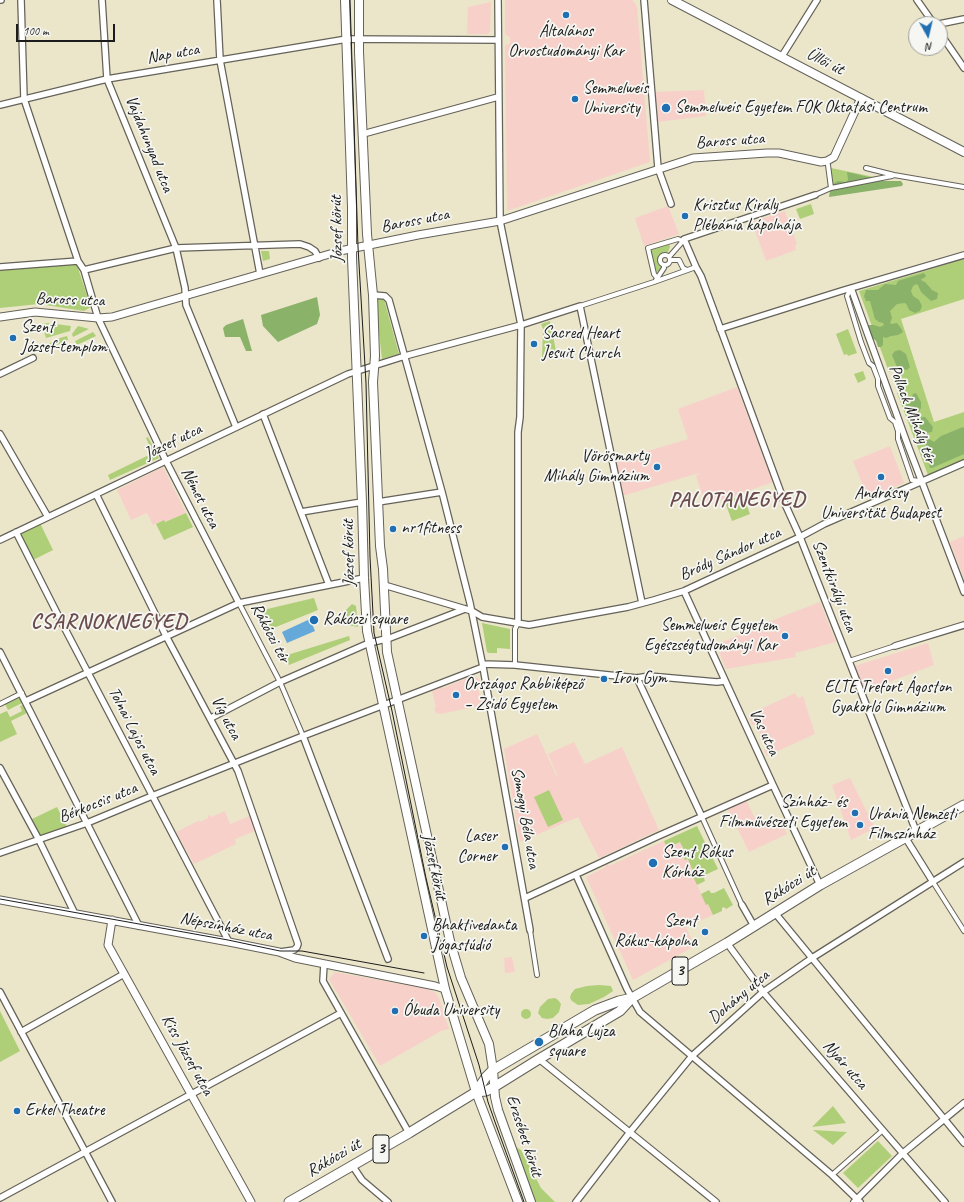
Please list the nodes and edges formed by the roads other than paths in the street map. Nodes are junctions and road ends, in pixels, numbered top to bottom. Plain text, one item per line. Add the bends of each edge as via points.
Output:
1 (20, 0) edge
2 (102, 0) edge
3 (217, 0) edge
4 (345, 0) edge
5 (359, 0) edge
6 (498, 0) edge
7 (644, 0) edge
8 (672, 0) edge
9 (817, 0) edge
10 (917, 0) edge
11 (928, 16) edge
12 (964, 19) edge
13 (948, 22) edge
14 (353, 38) junction
15 (498, 40) junction
16 (948, 45) edge
17 (782, 56) junction
18 (220, 60) junction
19 (964, 68) edge
20 (107, 79) junction
21 (498, 97) junction
22 (861, 98) junction
23 (24, 99) junction
24 (0, 105) edge
25 (364, 134) junction
26 (964, 152) edge
27 (828, 165) dead end
28 (658, 168) junction
29 (866, 168) dead end
30 (894, 175) junction
31 (964, 187) edge
32 (831, 188) junction
33 (815, 195) joint
34 (671, 204) dead end
35 (500, 221) junction
36 (684, 240) junction
37 (254, 245) junction
38 (368, 246) junction
39 (176, 248) junction
40 (353, 249) junction
41 (964, 255) edge
42 (319, 258) junction
43 (670, 258) junction
44 (78, 261) junction
45 (664, 265) junction
46 (0, 267) edge
47 (696, 267) junction
48 (84, 270) junction
49 (688, 270) junction
50 (260, 274) junction
51 (656, 280) junction
52 (851, 288) junction
53 (185, 295) junction
54 (374, 295) junction
55 (580, 306) junction
56 (0, 317) edge
57 (98, 318) junction
58 (521, 325) junction
59 (720, 329) junction
60 (405, 356) junction
61 (33, 358) dead end
62 (374, 366) junction
63 (357, 370) junction
64 (0, 374) edge
65 (263, 414) junction
66 (236, 427) junction
67 (0, 434) edge
68 (166, 461) junction
69 (964, 463) edge
70 (922, 482) junction
71 (442, 492) junction
72 (96, 494) junction
73 (362, 502) junction
74 (378, 502) junction
75 (301, 512) junction
76 (48, 517) junction
77 (16, 532) junction
78 (800, 537) junction
79 (0, 540) edge
80 (364, 578) junction
81 (329, 585) junction
82 (384, 585) junction
83 (684, 591) junction
84 (964, 592) edge
85 (239, 603) junction
86 (642, 603) junction
87 (465, 609) junction
88 (472, 611) junction
89 (518, 623) junction
90 (964, 625) edge
91 (166, 636) junction
92 (387, 638) junction
93 (369, 643) junction
94 (895, 646) joint
95 (0, 652) edge
96 (848, 661) junction
97 (483, 665) junction
98 (515, 666) junction
99 (88, 672) junction
100 (637, 678) junction
101 (725, 681) junction
102 (280, 682) junction
103 (22, 693) junction
104 (397, 700) junction
105 (26, 701) junction
106 (0, 704) edge
107 (384, 705) junction
108 (210, 718) junction
109 (303, 736) junction
110 (235, 763) junction
111 (0, 768) edge
112 (773, 784) junction
113 (152, 796) junction
114 (964, 805) edge
115 (702, 817) junction
116 (87, 823) junction
117 (916, 831) junction
118 (904, 837) junction
119 (39, 840) junction
120 (0, 854) edge
121 (964, 862) edge
122 (576, 875) junction
123 (933, 882) junction
124 (820, 885) junction
125 (525, 898) junction
126 (0, 900) edge
127 (742, 905) joint
128 (775, 913) junction
129 (75, 914) junction
130 (112, 920) junction
131 (139, 926) junction
132 (754, 926) junction
133 (530, 930) joint
134 (964, 930) edge
135 (229, 942) junction
136 (727, 943) junction
137 (279, 952) junction
138 (812, 958) junction
139 (388, 960) dead end
140 (324, 964) junction
141 (124, 974) junction
142 (537, 975) dead end
143 (446, 989) junction
144 (0, 992) edge
145 (763, 992) junction
146 (632, 998) junction
147 (341, 1013) junction
148 (20, 1032) junction
149 (692, 1056) junction
150 (539, 1059) junction
151 (494, 1079) junction
152 (476, 1092) junction
153 (192, 1094) junction
154 (964, 1103) edge
155 (944, 1119) junction
156 (883, 1130) junction
157 (410, 1132) junction
158 (630, 1132) junction
159 (964, 1143) edge
160 (86, 1152) junction
161 (903, 1153) junction
162 (352, 1166) junction
163 (832, 1175) junction
164 (0, 1198) edge
165 (857, 1201) edge
166 (112, 1202) edge
167 (251, 1202) edge
168 (289, 1202) edge
169 (388, 1202) edge
170 (518, 1202) edge
171 (531, 1202) edge
172 (576, 1202) edge
173 (716, 1202) edge
174 (945, 1202) edge

1 - 23 street, Német utca
2 - 20 street, Vajdahunyad utca
3 - 18 street
4 - 14 main road, József körút
5 - 14 main road, József körút
6 - 15 street
7 - 28 street
8 - 17 main road, Üllői út
9 - 17 street
10 - 11 street
12 - 13 street
14 - 15 street, Nap utca
14 - 18 street, Nap utca
14 - 25 main road, József körút
14 - 40 main road, József körút
15 - 21 street
16 - 19 street
17 - 22 main road, Üllői út
18 - 20 street, Nap utca
18 - 37 street
20 - 23 street, Nap utca
20 - 39 street, Vajdahunyad utca
21 - 25 street
21 - 35 street
22 - 26 main road, Üllői út
22 - 28 street, Baross utca via 834,157 830,160 821,162 779,153 722,155 693,158
23 - 24 street, Nap utca
23 - 44 street, Német utca
25 - 38 main road, József körút
27 - 32 street
28 - 34 street
28 - 35 street, Baross utca
29 - 30 street
30 - 31 street
30 - 32 street
32 - 33 street
33 - 36 street
35 - 38 street, Baross utca
35 - 58 street
36 - 43 street
36 - 47 street, Szentkirályi utca
36 - 51 street via 678,239 648,248
37 - 39 street
37 - 42 street via 300,244 315,251
37 - 50 street
38 - 40 street, Baross utca
38 - 54 main road, József körút
39 - 48 street
39 - 53 street, Vajdahunyad utca
40 - 42 street, Baross utca
40 - 63 main road, József körút
41 - 52 street
42 - 50 street, Baross utca
43 - 45 street via 668,264
43 - 45 street via 662,256 661,261
43 - 49 street via 679,260 683,268
44 - 46 street
44 - 48 street, Német utca
45 - 51 street
47 - 49 street
47 - 59 street, Szentkirályi utca
48 - 57 street, Német utca
49 - 51 street
50 - 53 street, Baross utca
51 - 55 street
52 - 59 street
52 - 70 street, Pollack Mihály tér
52 - 70 street, Pollack Mihály tér via 848,296 861,342 869,363 874,366 878,386 890,418 895,422 912,480
53 - 57 street, Baross utca via 112,317
53 - 66 street, Vajdahunyad utca via 186,305
54 - 60 street via 384,296 389,300
54 - 62 main road, József körút
55 - 58 street, József utca
55 - 86 street
56 - 57 street, Baross utca via 35,312
57 - 68 street, Német utca
58 - 60 street, József utca
58 - 89 street
59 - 78 street, Szentkirályi utca via 785,504
60 - 62 street, József utca
60 - 71 street, Somogyi Béla utca
61 - 64 street
62 - 63 street, József utca
62 - 74 main road, József körút
63 - 65 street, József utca
63 - 73 main road, József körút
65 - 66 street, József utca
65 - 75 street
66 - 68 street, József utca
67 - 76 street
68 - 72 street, József utca
68 - 85 street, Német utca
69 - 70 street, Bródy Sándor utca
70 - 78 street, Bródy Sándor utca
70 - 84 street
71 - 74 street
71 - 88 street, Somogyi Béla utca
72 - 76 street, József utca
72 - 91 street, Víg utca
73 - 75 street
73 - 80 main road, József körút
74 - 82 main road, József körút
75 - 81 street
76 - 77 street, József utca
77 - 79 street, József utca
77 - 99 street, Tolnai Lajos utca
78 - 83 street, Bródy Sándor utca
78 - 96 street, Szentkirályi utca
80 - 81 street, Rákóczi tér
80 - 93 main road, József körút
81 - 85 street, Rákóczi tér
82 - 87 street, Bródy Sándor utca
82 - 92 main road, József körút
83 - 86 street, Bródy Sándor utca
83 - 101 street, Vas utca
85 - 91 street
85 - 102 street, Rákóczi tér
86 - 89 street, Bródy Sándor utca via 542,623
87 - 88 street, Bródy Sándor utca
87 - 92 street, Rákóczi tér
88 - 89 street, Bródy Sándor utca via 482,617
88 - 97 street, Somogyi Béla utca
89 - 98 street via 515,629
90 - 94 street
91 - 99 street
91 - 108 street, Víg utca
92 - 93 street, Rákóczi tér
92 - 104 main road, József körút via 387,652
93 - 102 street, Rákóczi tér
93 - 107 main road, József körút
94 - 96 street
95 - 103 street
96 - 117 street, Szentkirályi utca
97 - 98 street
97 - 104 street, Bérkocsis utca
97 - 125 street, Somogyi Béla utca
98 - 100 street
99 - 105 street
99 - 113 street, Tolnai Lajos utca
100 - 101 street via 649,676
100 - 115 street
101 - 112 street, Vas utca
102 - 108 street
102 - 109 street
103 - 105 street
103 - 106 street
104 - 107 street, Bérkocsis utca
104 - 151 main road, József körút via 450,941 461,978 488,1044
105 - 116 street
107 - 109 street, Bérkocsis utca
107 - 143 main road, József körút
108 - 110 street, Víg utca
109 - 110 street, Bérkocsis utca
109 - 139 street
110 - 113 street, Bérkocsis utca
110 - 137 street, Víg utca via 298,944 294,950
111 - 119 street
112 - 115 street
112 - 124 street, Vas utca
113 - 116 street, Bérkocsis utca
113 - 135 street, Tolnai Lajos utca
114 - 117 main road, Rákóczi út / 3
115 - 122 street
115 - 127 street
116 - 119 street, Bérkocsis utca
116 - 131 street
117 - 118 main road, Rákóczi út / 3
118 - 123 street
118 - 124 main road, Rákóczi út / 3
119 - 120 street, Bérkocsis utca
119 - 129 street
121 - 123 street, Dohány utca
122 - 125 street
122 - 146 street
123 - 134 street
123 - 138 street, Dohány utca
124 - 128 main road, Rákóczi út / 3
125 - 133 street, Somogyi Béla utca
126 - 129 street, Népszínház utca
127 - 132 street
128 - 132 main road, Rákóczi út / 3
128 - 138 street
129 - 130 street, Népszínház utca
130 - 131 street, Népszínház utca
130 - 141 street, Kiss József utca via 108,945
131 - 135 street, Népszínház utca
132 - 136 main road, Rákóczi út / 3
133 - 142 street, Somogyi Béla utca
135 - 137 street, Népszínház utca
136 - 145 street, Nyár utca
136 - 146 main road, Rákóczi út / 3
137 - 140 street, Népszínház utca
138 - 145 street, Dohány utca
138 - 155 street
140 - 143 street, Népszínház utca
140 - 147 street via 323,981
141 - 148 street
141 - 153 street, Kiss József utca
143 - 152 main road, József körút
144 - 148 street
145 - 149 street, Dohány utca
145 - 156 street, Nyár utca
146 - 149 street via 640,1012
146 - 150 main road, Rákóczi út / 3 via 620,1011
146 - 151 main road, Rákóczi út / 3 via 596,1010
147 - 153 street
147 - 157 street
148 - 160 street
149 - 158 street, Dohány utca
149 - 163 street
150 - 151 main road, Rákóczi út / 3
150 - 158 street
151 - 152 main road, Rákóczi út / 3 via 486,1091
151 - 152 main road, Rákóczi út / 3 via 483,1080
151 - 171 main road, Erzsébet körút via 498,1110
152 - 157 main road, Rákóczi út / 3
152 - 170 main road, Erzsébet körút
153 - 160 street
153 - 167 street, Kiss József utca
154 - 155 street
155 - 159 street
155 - 161 street
156 - 161 street, Nyár utca
156 - 163 street
157 - 162 main road, Rákóczi út / 3
158 - 172 street, Dohány utca
158 - 173 street
160 - 164 street
160 - 166 street
161 - 165 street
161 - 174 street, Nyár utca
162 - 168 main road, Rákóczi út / 3
162 - 169 street via 362,1180
163 - 165 street

